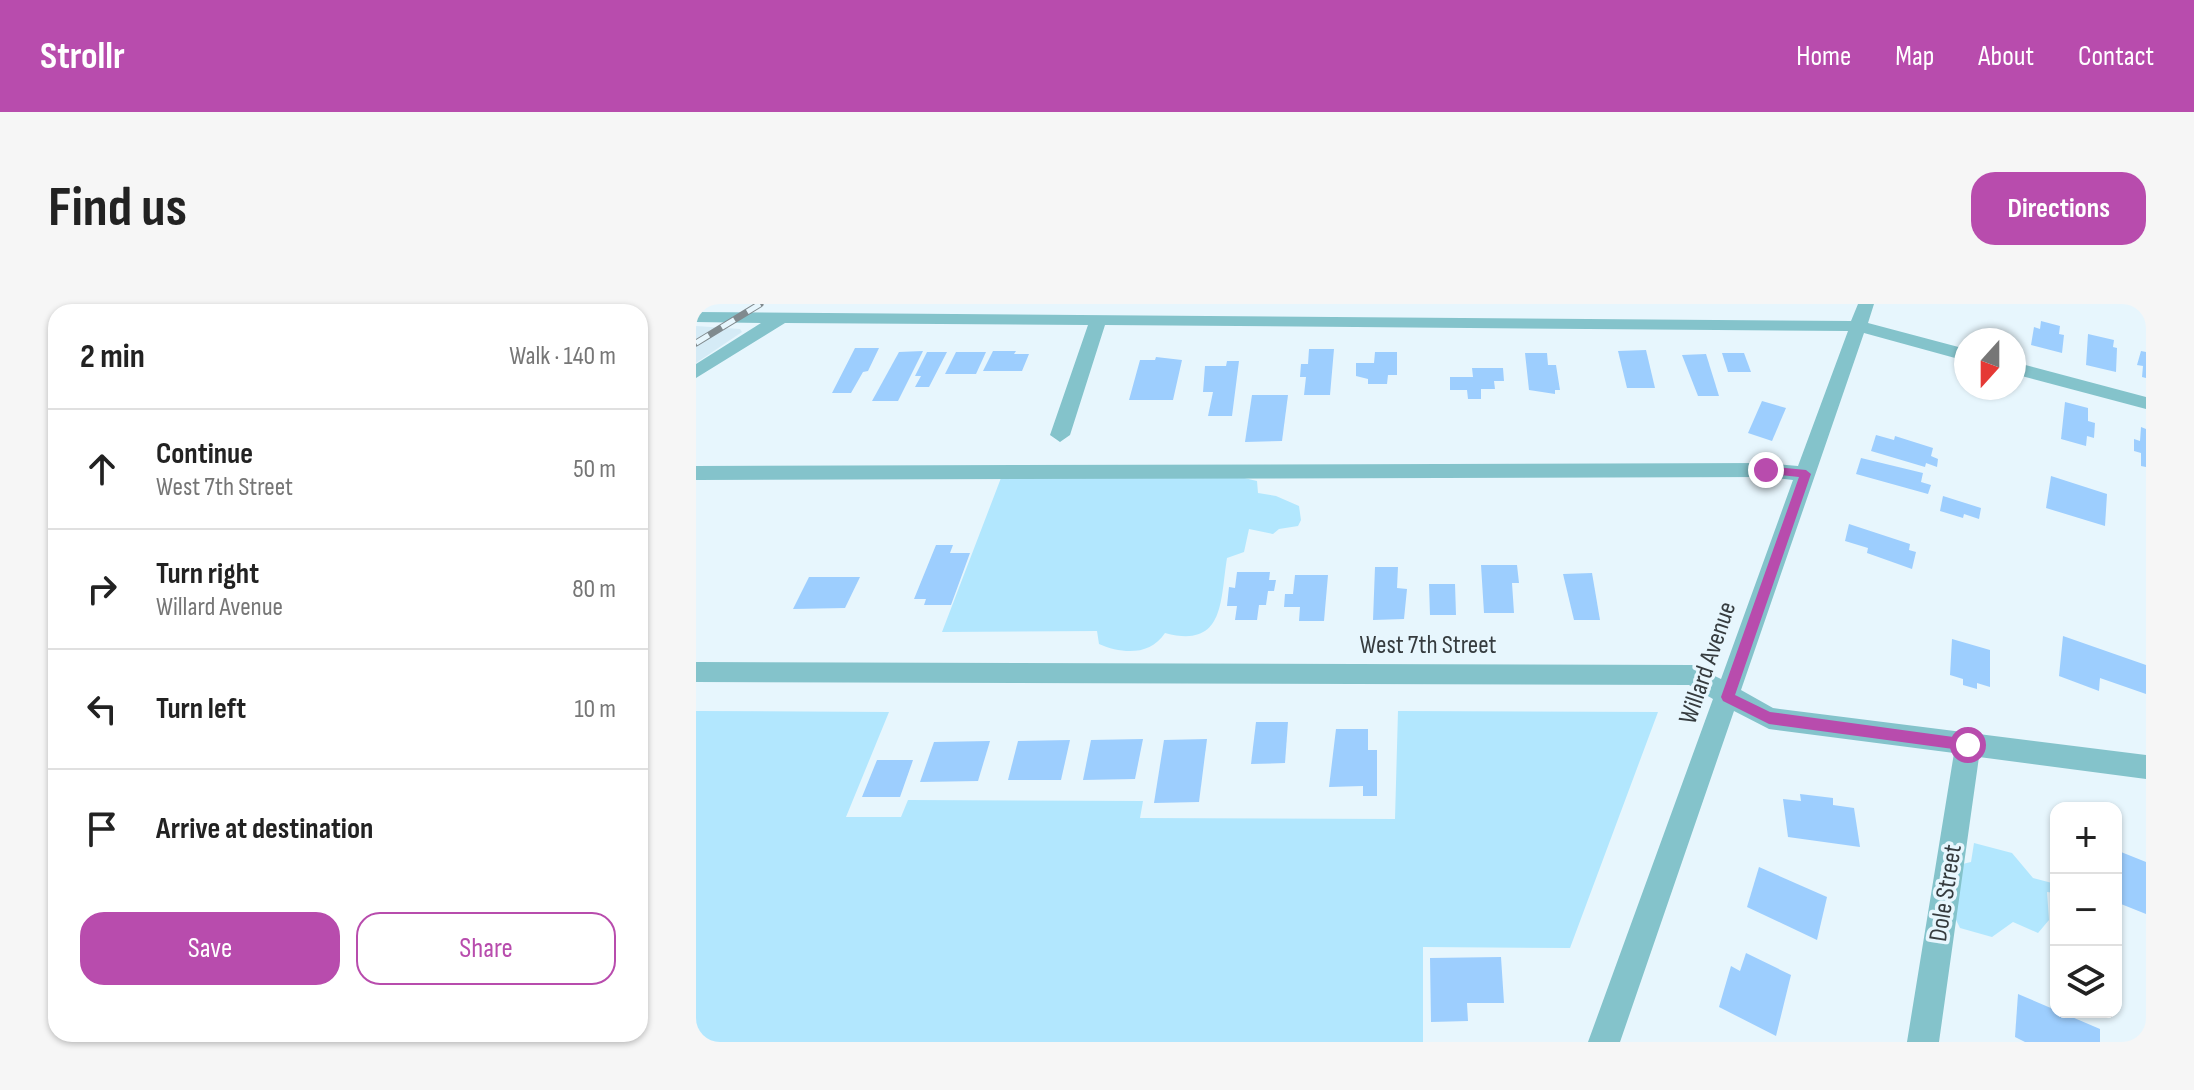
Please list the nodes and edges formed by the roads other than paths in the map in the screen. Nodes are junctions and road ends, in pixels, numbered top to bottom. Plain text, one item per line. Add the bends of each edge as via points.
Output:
1 (802, 304) edge
2 (1132, 304) edge
3 (1862, 315) edge
4 (696, 317) edge
5 (780, 318) junction
6 (1098, 321) junction
7 (1126, 322) junction
8 (1954, 350) edge
9 (2026, 371) edge
10 (696, 372) edge
11 (2146, 403) edge
12 (1060, 435) dead end
13 (696, 473) edge
14 (1806, 474) junction
15 (696, 672) edge
16 (1728, 697) junction
17 (1968, 745) junction
18 (2146, 767) edge
19 (1604, 1042) edge
20 (1923, 1042) edge

1 - 5 street
2 - 7 street
3 - 7 street
3 - 8 street
3 - 14 street, Willard Avenue
4 - 5 street
5 - 6 street
5 - 10 street
6 - 7 street
6 - 12 street
9 - 11 street
13 - 14 street
14 - 16 street, Willard Avenue
15 - 16 street, West 7th Street via 1692,675
16 - 17 street, West 7th Street via 1769,718
16 - 19 street, Willard Avenue
17 - 18 street, West 7th Street
17 - 20 street, Dole Street

